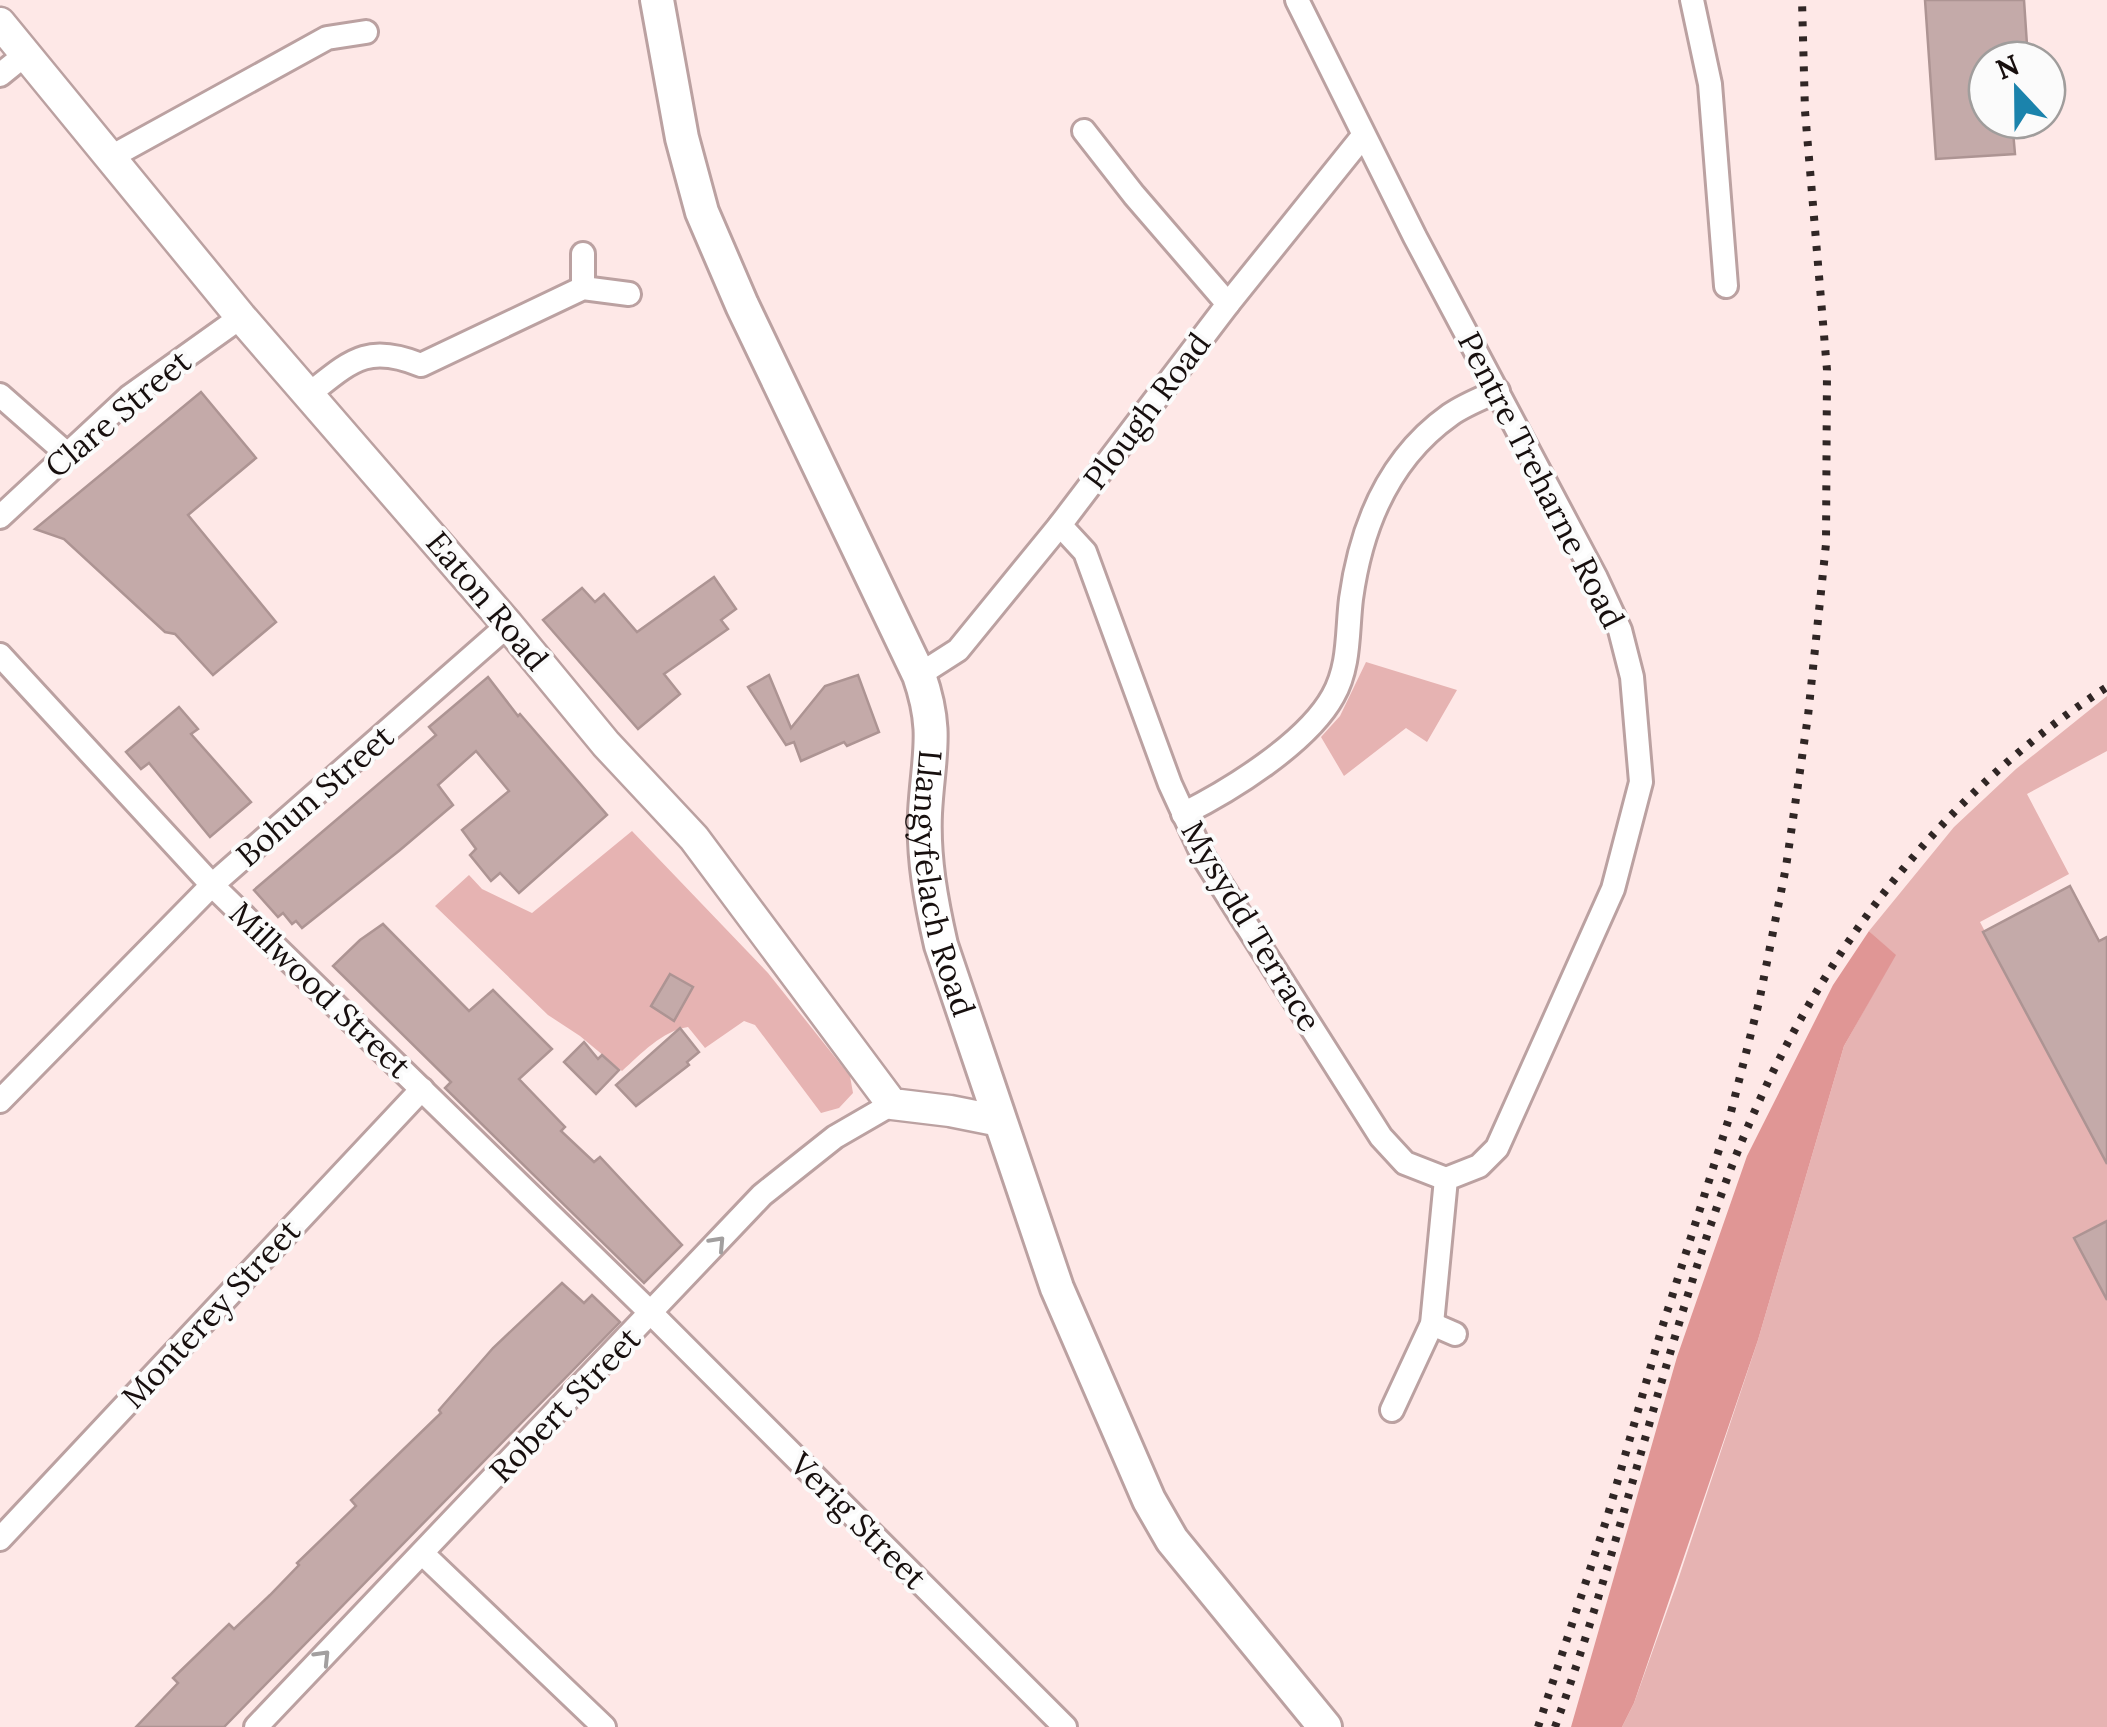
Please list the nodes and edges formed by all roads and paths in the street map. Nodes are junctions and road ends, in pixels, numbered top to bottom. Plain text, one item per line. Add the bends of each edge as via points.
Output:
1 (657, 0) edge
2 (1297, 0) edge
3 (1692, 0) edge
4 (0, 24) edge
5 (366, 32) dead end
6 (26, 54) junction
7 (0, 75) edge
8 (1084, 131) dead end
9 (1363, 136) junction
10 (111, 157) junction
11 (582, 254) dead end
12 (1726, 286) dead end
13 (583, 288) junction
14 (630, 294) dead end
15 (1228, 304) junction
16 (241, 317) junction
17 (1498, 390) junction
18 (309, 394) junction
19 (0, 395) edge
20 (67, 454) junction
21 (0, 517) edge
22 (1060, 525) junction
23 (508, 625) junction
24 (0, 655) edge
25 (919, 674) junction
26 (1183, 814) junction
27 (212, 885) junction
28 (422, 1089) junction
29 (0, 1102) edge
30 (892, 1104) junction
31 (1000, 1121) junction
32 (1446, 1178) junction
33 (652, 1314) junction
34 (1432, 1324) junction
35 (1455, 1334) dead end
36 (1392, 1410) dead end
37 (0, 1538) edge
38 (424, 1554) junction
39 (256, 1727) edge
40 (604, 1727) edge
41 (1065, 1727) edge
42 (1325, 1727) edge

1 - 25 main road, Llangyfelach Road via 702,212
2 - 9 street, Pentre Treharne Road
3 - 12 street via 1710,84
4 - 6 street, Eaton Road
5 - 10 street via 328,38
6 - 7 street
6 - 10 street, Eaton Road
8 - 15 street
9 - 15 street, Plough Road
9 - 17 street, Pentre Treharne Road
10 - 16 street, Eaton Road
11 - 13 street
13 - 14 street
13 - 18 street via 422,365 396,354 353,360
15 - 22 street, Plough Road
16 - 18 street, Eaton Road
16 - 20 street, Clare Street via 129,397
17 - 26 street via 1452,413 1385,484 1358,554 1347,654 1332,699 1287,745
17 - 32 street, Pentre Treharne Road via 1620,630 1632,678 1641,782 1612,889 1497,1148 1478,1166
18 - 23 street, Eaton Road
19 - 20 street
20 - 21 street, Clare Street
22 - 25 street, Plough Road via 958,650
22 - 26 street, Mysydd Terrace via 1085,552
23 - 27 street, Bohun Street
23 - 30 street, Eaton Road via 694,838
24 - 27 street, Millwood Street
25 - 31 main road, Llangyfelach Road via 933,732 925,814 930,895
26 - 32 street, Mysydd Terrace via 1204,858 1381,1136 1405,1164
27 - 28 street, Millwood Street
27 - 29 street, Bohun Street
28 - 33 street, Millwood Street
28 - 37 street, Monterey Street
30 - 31 street
33 -> 30 street, Robert Street via 762,1195
31 - 42 main road, Llangyfelach Road via 1057,1288 1149,1500 1172,1540
32 - 34 street
33 - 38 street, Robert Street
33 - 41 street, Verig Street
34 - 35 street
34 - 36 street
39 -> 38 street, Robert Street
38 - 40 street

